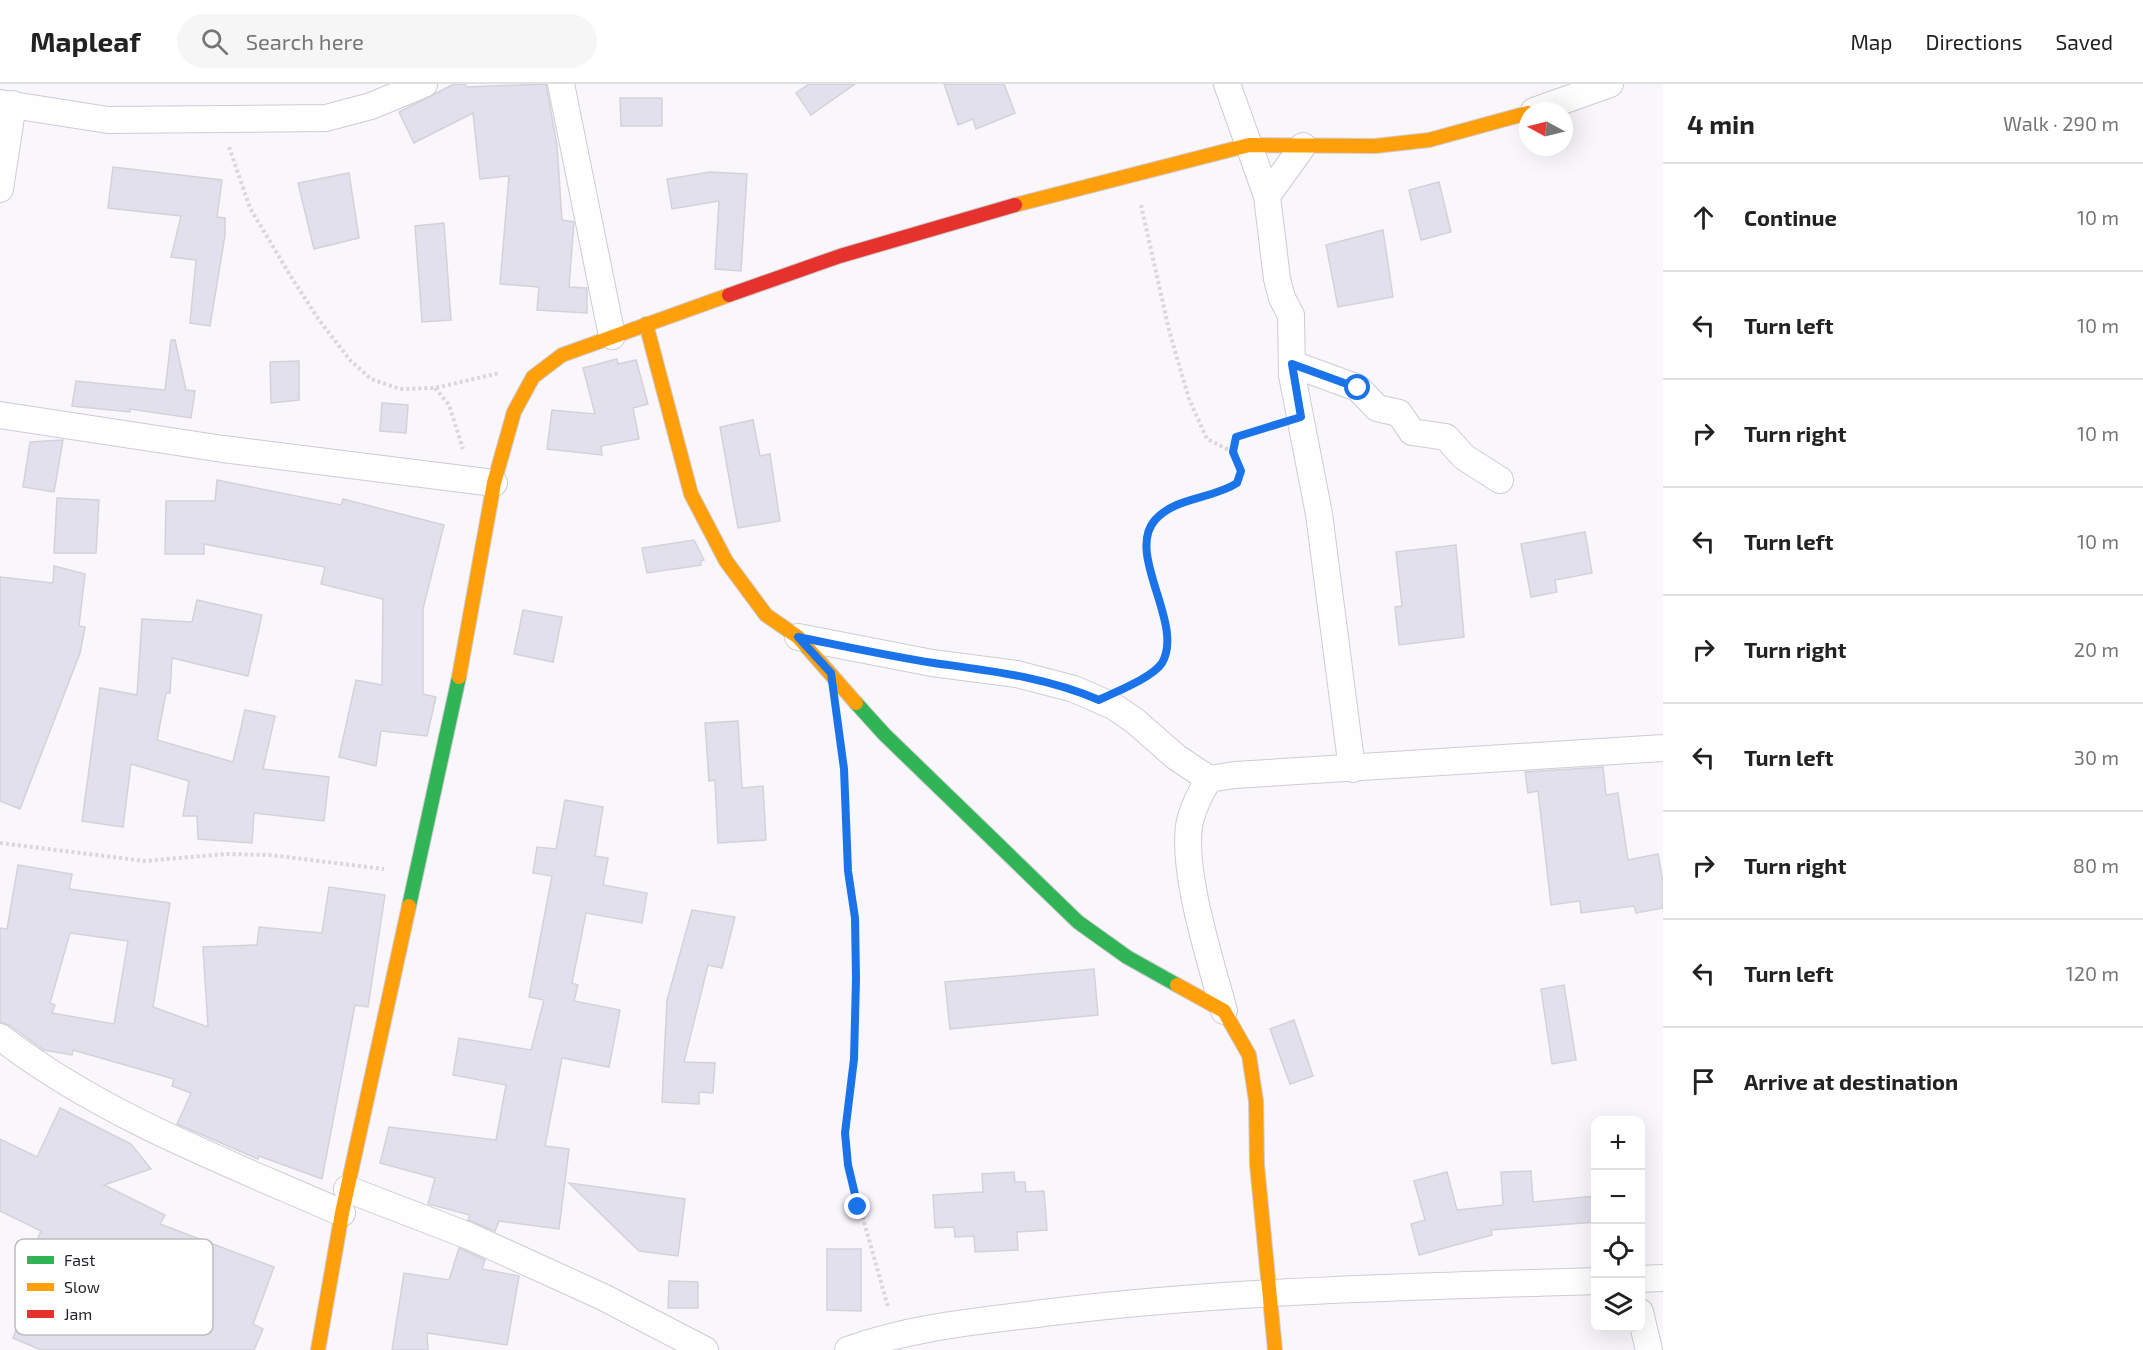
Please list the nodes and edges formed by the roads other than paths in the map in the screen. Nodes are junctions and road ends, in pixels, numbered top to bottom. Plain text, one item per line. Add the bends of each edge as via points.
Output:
1 (424, 84) edge
2 (561, 84) edge
3 (1227, 84) edge
4 (1600, 86) edge
5 (1558, 102) edge
6 (6, 104) edge
7 (1519, 115) edge
8 (1249, 145) junction
9 (1303, 146) junction
10 (0, 189) edge
11 (1267, 196) junction
12 (646, 324) junction
13 (612, 336) junction
14 (1292, 364) junction
15 (0, 415) edge
16 (1500, 480) dead end
17 (494, 483) junction
18 (798, 637) junction
19 (1663, 748) edge
20 (1352, 769) junction
21 (1209, 779) junction
22 (1224, 1011) junction
23 (0, 1037) edge
24 (345, 1201) junction
25 (1663, 1278) edge
26 (1645, 1279) edge
27 (1591, 1281) edge
28 (1270, 1292) junction
29 (1645, 1331) edge
30 (318, 1350) edge
31 (705, 1350) edge
32 (848, 1350) edge
33 (1275, 1350) edge
34 (1649, 1350) edge

1 - 6 street via 371,106 326,118 108,120
2 - 13 street
3 - 8 street
4 - 5 street
6 - 10 street
7 - 9 street via 1429,140 1375,146
8 - 9 street
8 - 11 street
8 - 12 street via 840,256
9 - 11 street
11 - 14 street via 1277,279 1291,315
12 - 13 street
12 - 18 street via 691,494 726,561 766,615
13 - 17 street via 562,355 533,377 514,412
14 - 16 street via 1358,388 1377,408 1399,413 1412,432 1446,437 1464,457
14 - 20 street via 1319,514
15 - 17 street via 223,449
17 - 24 street via 469,633
18 - 21 street via 932,663 1017,674 1074,689 1136,721 1176,757
18 - 22 street via 892,742 1078,922 1127,957
19 - 20 street
20 - 21 street
21 - 22 street via 1197,798 1190,824 1191,873
22 - 28 street via 1249,1055 1257,1101 1257,1165
23 - 24 street via 27,1058 163,1134
24 - 30 street
24 - 31 street via 469,1236 603,1297
25 - 26 street
27 - 28 street
28 - 32 street via 1151,1300 896,1333
28 - 33 street
29 - 34 street

